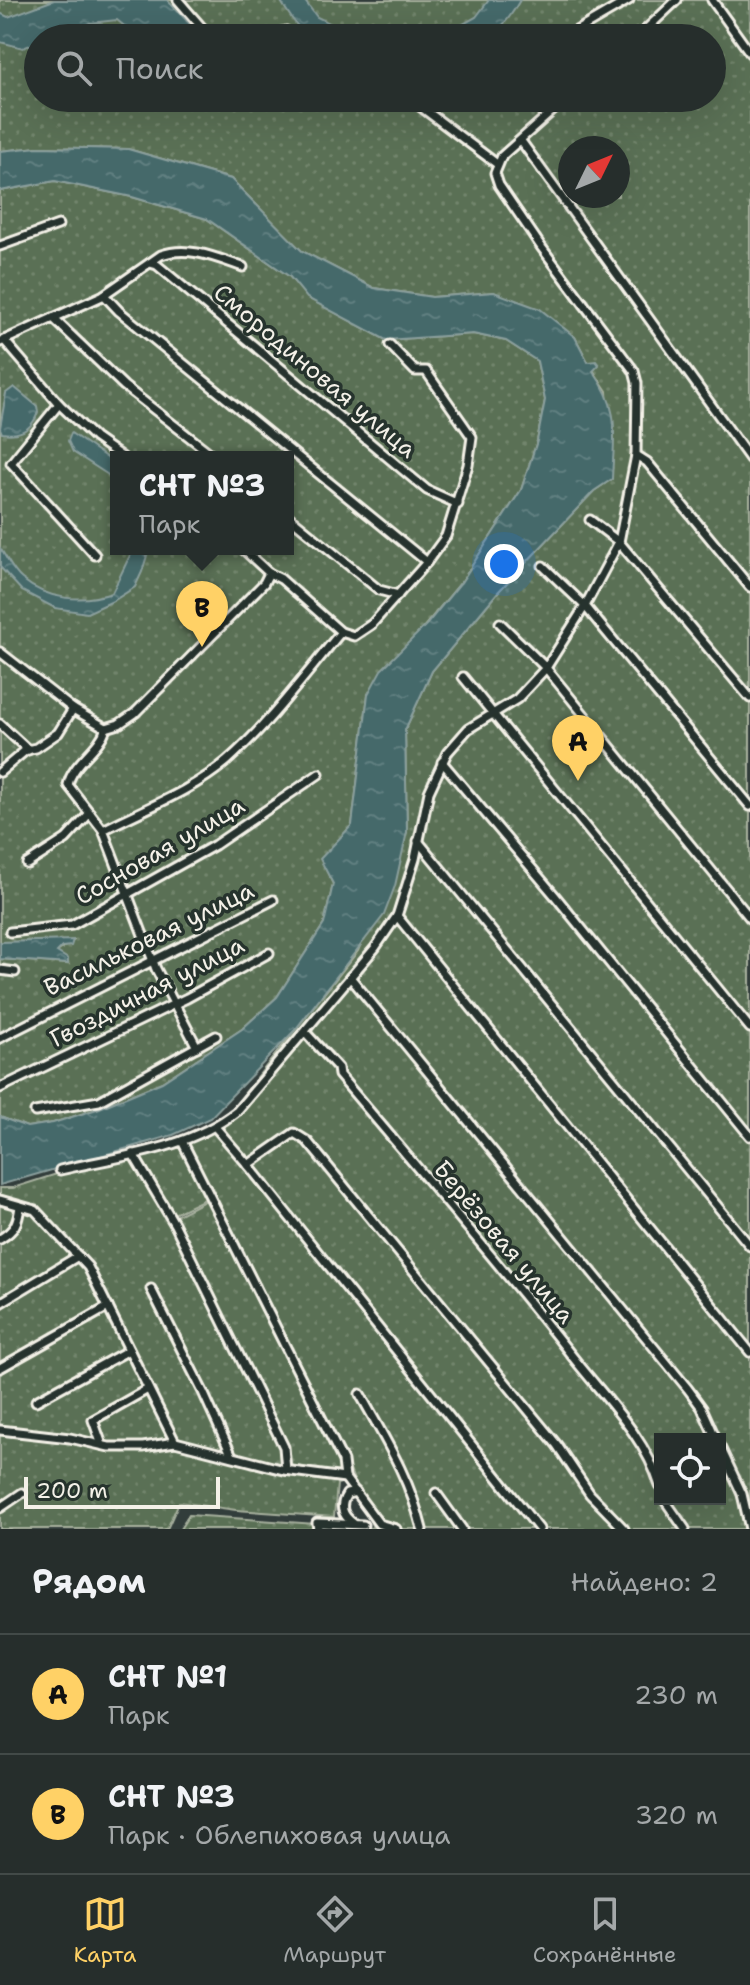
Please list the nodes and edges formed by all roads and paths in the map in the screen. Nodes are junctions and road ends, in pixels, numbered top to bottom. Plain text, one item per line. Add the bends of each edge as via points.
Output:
1 (178, 0) edge
2 (629, 0) edge
3 (677, 0) edge
4 (712, 0) edge
5 (199, 24) edge
6 (588, 24) edge
7 (652, 24) edge
8 (750, 53) edge
9 (428, 112) edge
10 (552, 112) edge
11 (521, 141) junction
12 (497, 164) junction
13 (58, 225) dead end
14 (0, 246) edge
15 (150, 263) junction
16 (243, 267) dead end
17 (104, 295) junction
18 (53, 318) junction
19 (2, 341) edge
20 (390, 345) dead end
21 (59, 404) junction
22 (113, 451) edge
23 (207, 451) edge
24 (636, 455) junction
25 (750, 459) edge
26 (458, 504) junction
27 (590, 520) dead end
28 (294, 521) edge
29 (619, 542) junction
30 (95, 555) dead end
31 (250, 555) edge
32 (427, 562) junction
33 (543, 566) dead end
34 (269, 573) junction
35 (750, 587) edge
36 (398, 595) junction
37 (585, 606) junction
38 (500, 623) dead end
39 (341, 632) junction
40 (0, 652) edge
41 (546, 668) junction
42 (463, 677) dead end
43 (750, 698) edge
44 (73, 709) junction
45 (494, 713) junction
46 (0, 724) edge
47 (106, 728) junction
48 (28, 750) junction
49 (442, 762) junction
50 (0, 772) edge
51 (319, 774) dead end
52 (750, 806) edge
53 (90, 813) junction
54 (103, 830) junction
55 (418, 841) junction
56 (27, 864) dead end
57 (128, 895) junction
58 (273, 900) dead end
59 (397, 916) junction
60 (750, 918) edge
61 (10, 932) dead end
62 (269, 953) dead end
63 (152, 960) junction
64 (0, 970) edge
65 (15, 972) dead end
66 (350, 977) junction
67 (174, 1004) junction
68 (750, 1028) edge
69 (305, 1032) junction
70 (216, 1036) dead end
71 (0, 1038) edge
72 (197, 1047) junction
73 (0, 1088) edge
74 (35, 1112) dead end
75 (216, 1128) junction
76 (750, 1136) edge
77 (182, 1141) junction
78 (133, 1154) junction
79 (248, 1165) junction
80 (60, 1170) dead end
81 (0, 1200) edge
82 (20, 1206) junction
83 (0, 1239) edge
84 (750, 1246) edge
85 (78, 1256) junction
86 (151, 1289) dead end
87 (0, 1303) edge
88 (108, 1307) junction
89 (129, 1350) junction
90 (750, 1352) edge
91 (0, 1368) edge
92 (148, 1389) junction
93 (360, 1394) dead end
94 (36, 1401) dead end
95 (0, 1430) edge
96 (713, 1433) edge
97 (175, 1442) junction
98 (102, 1445) junction
99 (232, 1456) junction
100 (726, 1460) edge
101 (654, 1468) edge
102 (286, 1470) junction
103 (345, 1478) junction
104 (356, 1492) junction
105 (22, 1493) dead end
106 (436, 1493) dead end
107 (668, 1505) edge
108 (0, 1508) edge
109 (353, 1523) junction
110 (379, 1524) junction
111 (363, 1527) edge
112 (318, 1529) edge
113 (396, 1529) edge
114 (422, 1529) edge
115 (462, 1529) edge
116 (539, 1529) edge
117 (624, 1529) edge
118 (685, 1529) edge
119 (750, 1529) edge

1 - 5 street
2 - 6 street
3 - 7 street
4 - 8 street
9 - 12 street
10 - 11 street
11 - 12 street
11 - 25 street
12 - 24 street via 499,185 515,210 634,371
13 - 14 street
15 - 16 street via 172,251
15 - 17 street
15 - 26 street, Смородиновая улица via 427,490
17 - 18 street
17 - 32 street
18 - 19 street
18 - 23 street via 124,386
19 - 21 street
20 - 26 street via 415,371 426,371 472,437
21 - 22 street
21 - 30 street via 11,463
24 - 29 street
24 - 35 street
26 - 32 street via 446,536
27 - 29 street
28 - 36 street via 379,590
29 - 37 street
29 - 43 street
31 - 34 street
32 - 36 street
33 - 37 street
34 - 39 street
34 - 47 street via 135,713
36 - 39 street via 354,636
37 - 41 street
37 - 52 street
38 - 41 street
39 - 54 street via 228,760
40 - 44 street
41 - 45 street via 517,699
41 - 60 street
42 - 45 street
44 - 47 street
44 - 48 street via 58,733
45 - 49 street via 468,729
45 - 68 street
46 - 48 street
47 - 53 street via 69,778 68,785
48 - 50 street
49 - 55 street
49 - 76 street
51 - 57 street, Сосновая улица via 215,845
53 - 54 street
53 - 56 street via 66,839
54 - 57 street
55 - 59 street
55 - 84 street
57 - 61 street, Сосновая улица via 72,925
57 - 63 street
58 - 63 street, Васильковая улица
59 - 66 street
59 - 90 street
62 - 67 street, Гвоздичная улица
63 - 67 street
63 - 71 street, Васильковая улица
64 - 65 street
66 - 69 street
66 - 96 street via 688,1389
67 - 72 street
67 - 73 street, Гвоздичная улица
69 - 75 street
69 - 101 street, Берёзовая улица via 543,1318
70 - 72 street
72 - 74 street via 99,1101
75 - 77 street
75 - 79 street
77 - 78 street
77 - 103 street via 343,1461
78 - 80 street
78 - 102 street via 175,1225 284,1447
79 - 116 street
79 - 117 street via 294,1133 307,1141 557,1445 590,1494
81 - 82 street
82 - 83 street via 12,1232
82 - 85 street via 35,1210
85 - 87 street
85 - 88 street
86 - 99 street
88 - 89 street
88 - 91 street
89 - 92 street
89 - 94 street
92 - 97 street
92 - 98 street via 93,1420
93 - 114 street via 414,1495
95 - 98 street
97 - 98 street
97 - 99 street
99 - 102 street
100 - 119 street
102 - 103 street
103 - 104 street
104 - 109 street via 347,1494 342,1508
104 - 110 street
105 - 108 street
106 - 115 street
107 - 118 street
109 - 111 street
109 - 112 street via 317,1523
110 - 111 street
110 - 113 street

